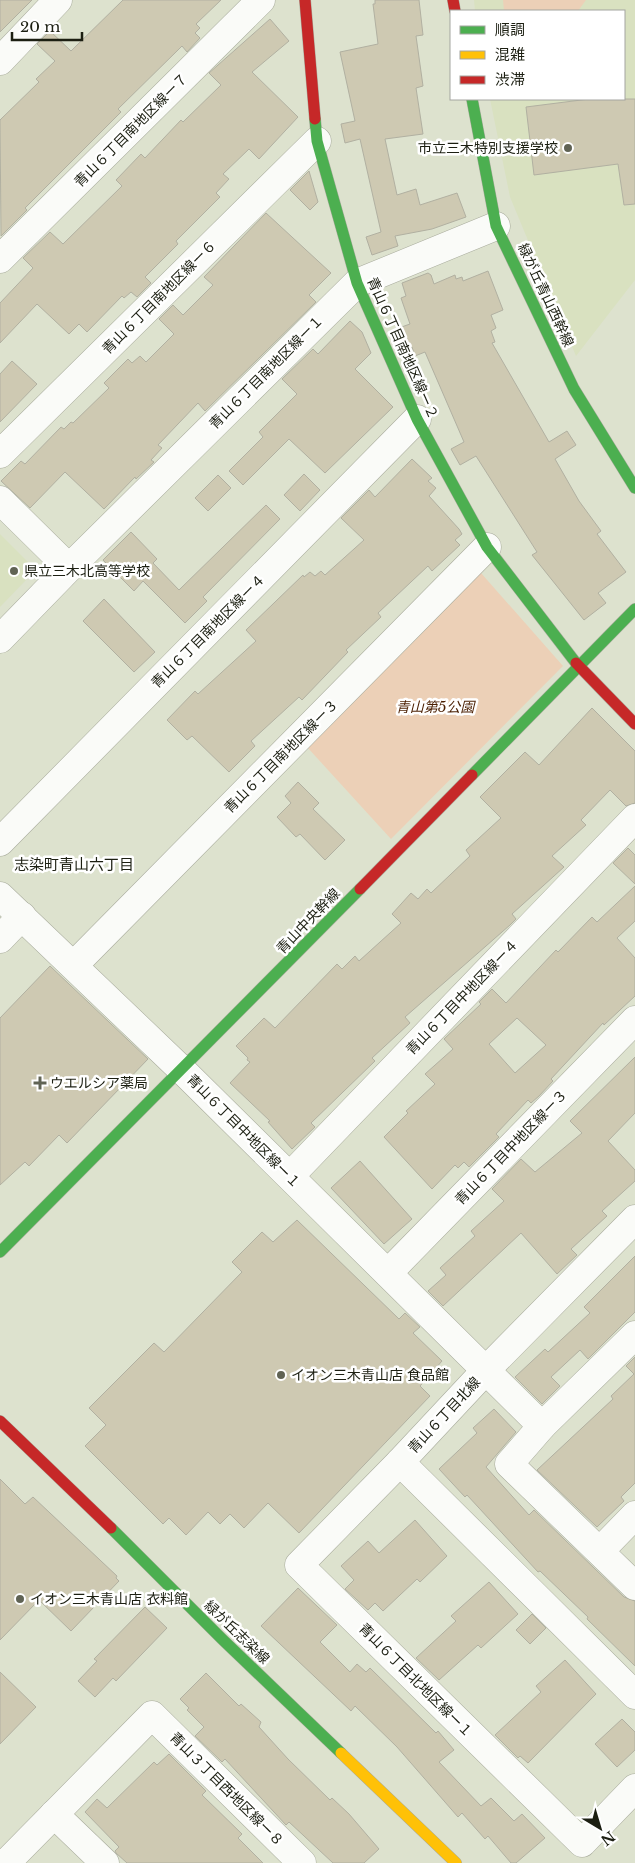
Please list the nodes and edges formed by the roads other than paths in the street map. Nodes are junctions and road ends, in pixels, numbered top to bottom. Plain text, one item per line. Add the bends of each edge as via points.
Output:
1 (58, 0) edge
2 (261, 0) edge
3 (305, 0) edge
4 (0, 61) edge
5 (472, 100) edge
6 (317, 141) junction
7 (496, 226) junction
8 (0, 259) edge
9 (357, 283) junction
10 (417, 419) junction
11 (0, 454) edge
12 (635, 488) edge
13 (0, 500) edge
14 (487, 547) junction
15 (69, 568) junction
16 (635, 609) edge
17 (0, 639) edge
18 (578, 667) junction
19 (635, 724) edge
20 (635, 818) edge
21 (0, 842) edge
22 (0, 896) edge
23 (22, 916) junction
24 (0, 939) edge
25 (74, 965) junction
26 (635, 1020) edge
27 (182, 1070) junction
28 (290, 1176) junction
29 (635, 1219) edge
30 (0, 1252) edge
31 (388, 1273) junction
32 (635, 1335) edge
33 (486, 1370) junction
34 (0, 1421) edge
35 (542, 1426) junction
36 (400, 1462) junction
37 (635, 1515) edge
38 (600, 1551) junction
39 (635, 1586) edge
40 (635, 1695) edge
41 (635, 1788) edge
42 (54, 1814) junction
43 (6, 1863) edge
44 (105, 1863) edge
45 (302, 1863) edge
46 (456, 1863) edge

1 - 4 street
2 - 8 street, 青山６丁目南地区線ー７
3 - 6 street, 青山６丁目南地区線ー２
5 - 7 street, 緑が丘青山西幹線
6 - 9 street, 青山６丁目南地区線ー２
6 - 11 street, 青山６丁目南地区線ー６
7 - 9 street, 青山６丁目南地区線ー１
7 - 12 street, 緑が丘青山西幹線 via 574,389
9 - 10 street, 青山６丁目南地区線ー２
9 - 15 street, 青山６丁目南地区線ー１
10 - 14 street, 青山６丁目南地区線ー２
10 - 21 street, 青山６丁目南地区線ー４
13 - 15 street
14 - 18 street, 青山６丁目南地区線ー２
14 - 25 street, 青山６丁目南地区線ー３
15 - 17 street, 青山６丁目南地区線ー１
16 - 18 street, 青山中央幹線
18 - 19 street, 青山６丁目南地区線ー２
18 - 27 street, 青山中央幹線
20 - 28 street, 青山６丁目中地区線ー４
22 - 23 street, 青山６丁目中地区線ー１
23 - 24 street
23 - 25 street, 青山６丁目中地区線ー１
25 - 27 street, 青山６丁目中地区線ー１
26 - 31 street, 青山６丁目中地区線ー３
27 - 28 street, 青山６丁目中地区線ー１
27 - 30 street, 青山中央幹線
28 - 31 street, 青山６丁目中地区線ー１
29 - 33 street, 青山６丁目北線
31 - 33 street, 青山６丁目中地区線ー１
32 - 35 street
33 - 35 street, 青山６丁目中地区線ー１
33 - 36 street, 青山６丁目北線
34 - 46 street, 緑が丘志染線
35 - 38 street via 509,1464
36 - 40 street, 青山６丁目北線
36 - 41 street, 青山６丁目北地区線ー１ via 299,1565 582,1843
37 - 38 street
38 - 39 street
42 - 43 street
42 - 44 street
42 - 45 street, 青山３丁目西地区線ー８ via 152,1715

